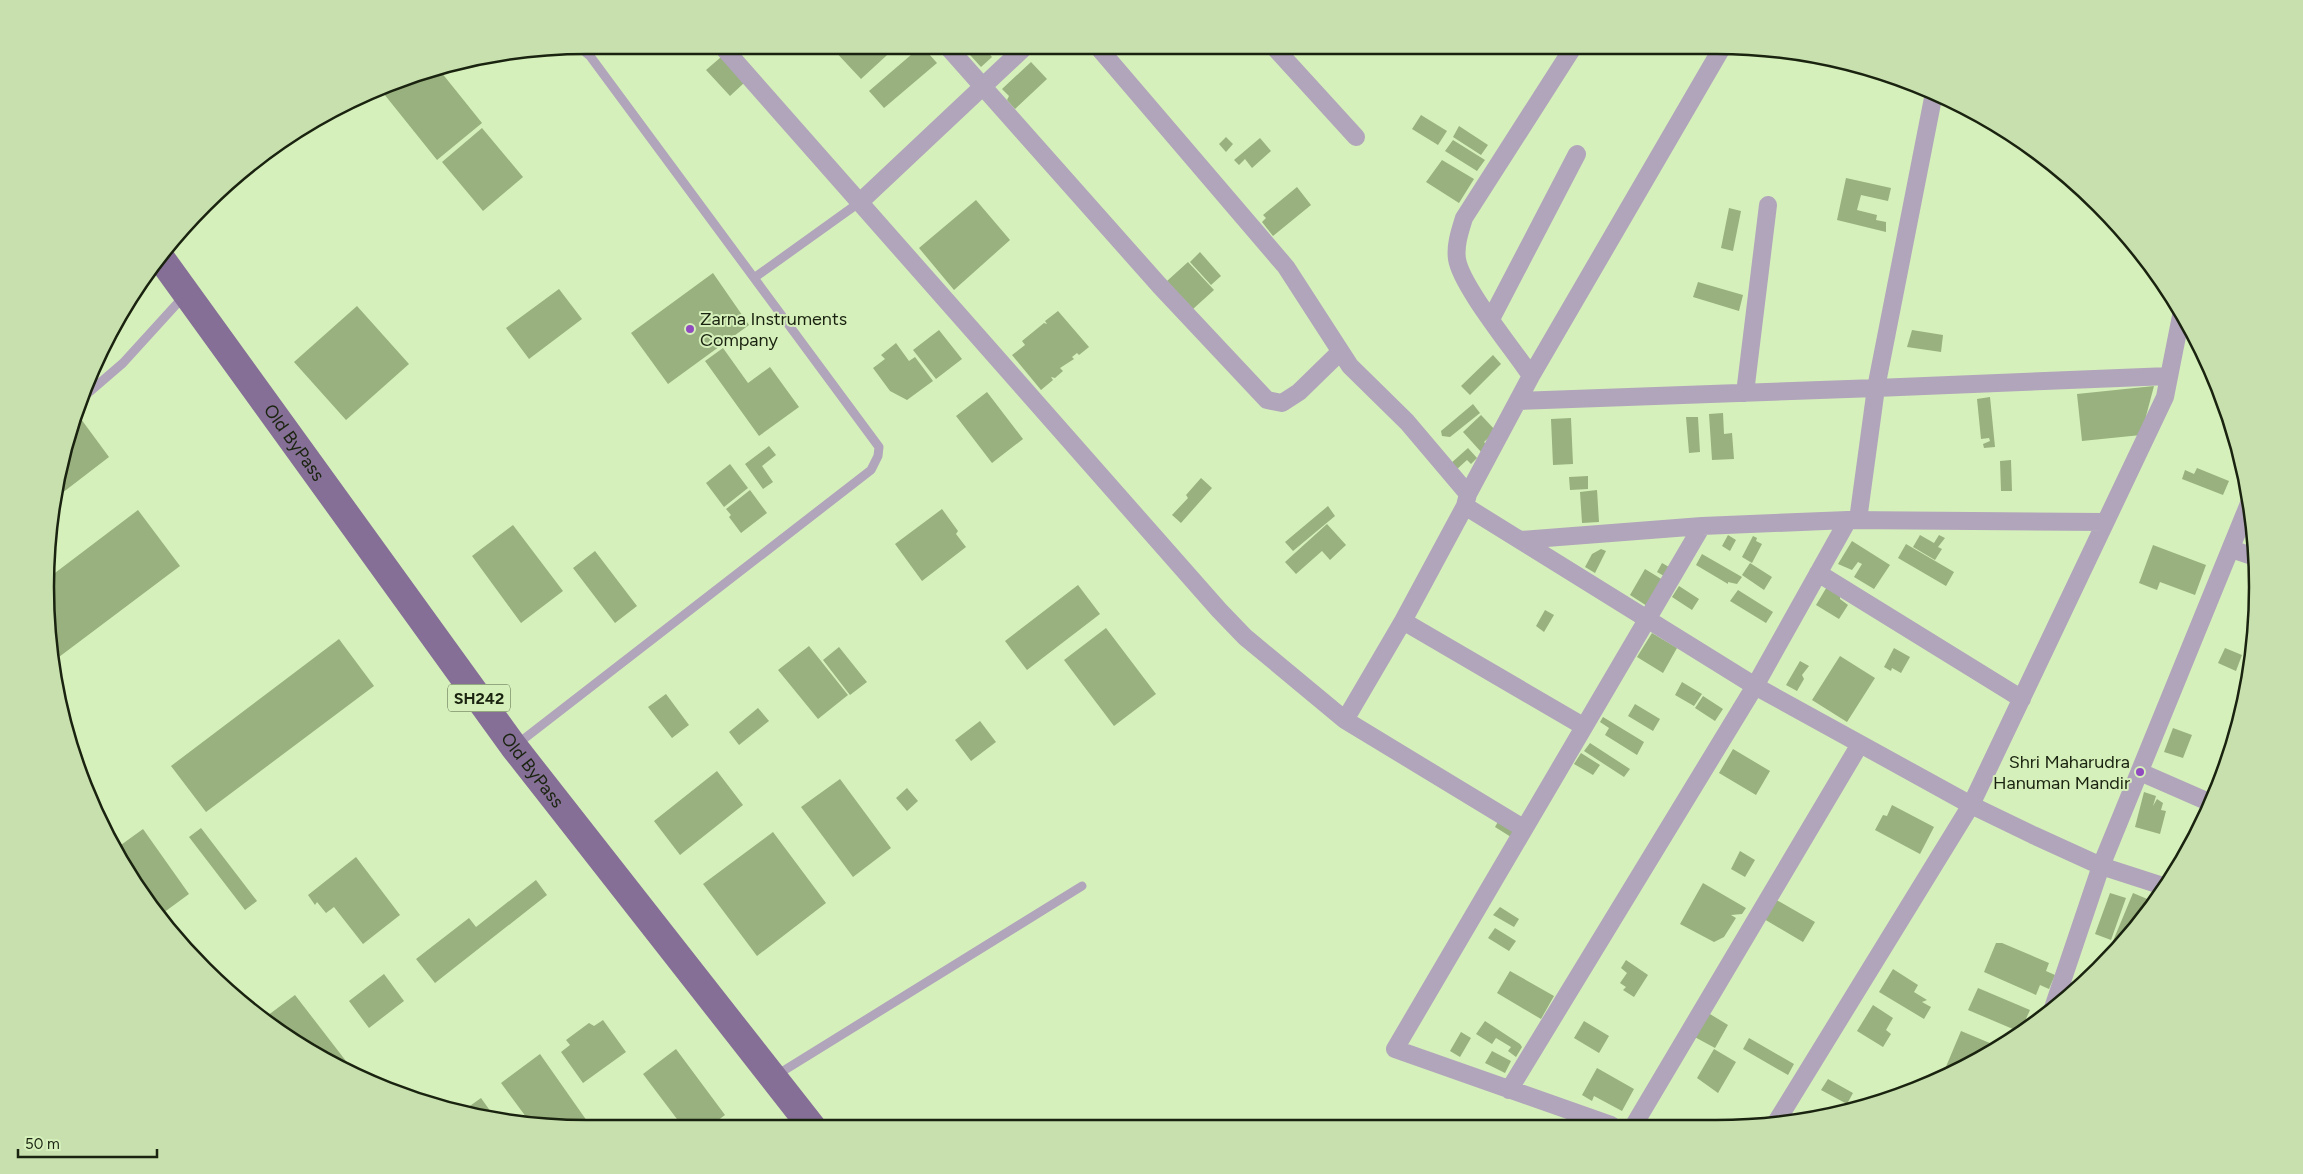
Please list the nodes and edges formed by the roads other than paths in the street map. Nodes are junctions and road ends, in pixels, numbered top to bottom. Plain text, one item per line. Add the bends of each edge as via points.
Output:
1 (588, 54) edge
2 (729, 54) edge
3 (954, 54) edge
4 (1018, 54) edge
5 (1104, 54) edge
6 (1280, 54) edge
7 (1569, 54) edge
8 (1718, 54) edge
9 (983, 87) junction
10 (1932, 100) edge
11 (1356, 137) dead end
12 (1577, 154) dead end
13 (860, 202) junction
14 (1768, 205) dead end
15 (164, 262) edge
16 (754, 278) junction
17 (186, 294) junction
18 (1491, 318) junction
19 (2180, 323) edge
20 (1340, 352) junction
21 (1531, 376) junction
22 (2169, 376) junction
23 (1876, 388) junction
24 (91, 391) edge
25 (1744, 393) junction
26 (1518, 401) junction
27 (1466, 500) junction
28 (2245, 515) edge
29 (1853, 520) junction
30 (2106, 522) junction
31 (1702, 526) junction
32 (1520, 540) junction
33 (2231, 549) junction
34 (2248, 555) edge
35 (1818, 573) junction
36 (1646, 619) junction
37 (1403, 622) junction
38 (1755, 686) junction
39 (2022, 699) junction
40 (1344, 720) junction
41 (1583, 726) junction
42 (1860, 744) junction
43 (514, 747) junction
44 (2140, 772) junction
45 (2205, 800) edge
46 (1971, 805) junction
47 (1524, 828) junction
48 (2102, 866) junction
49 (2158, 884) edge
50 (1082, 886) dead end
51 (2061, 994) edge
52 (773, 1077) junction
53 (1510, 1090) junction
54 (1780, 1117) edge
55 (807, 1120) edge
56 (1597, 1120) edge
57 (1637, 1120) edge

1 - 16 lane
2 - 13 street
3 - 9 street
4 - 9 street
5 - 20 street via 1286,267
6 - 11 street
7 - 18 street via 1464,218 1458,239 1459,269
8 - 21 street
9 - 13 street
9 - 20 street via 1159,285 1267,400 1282,403 1293,396
10 - 23 street
12 - 18 street
13 - 16 lane
13 - 40 street via 1219,610 1245,637
14 - 25 street
15 - 17 main road, Old ByPass / SH242
16 - 43 lane via 879,447 875,464
17 - 24 lane via 124,363
17 - 43 main road, Old ByPass / SH242
18 - 21 street
19 - 22 street
20 - 27 street via 1407,422
21 - 26 street
22 - 23 street
22 - 30 street via 2165,397
23 - 25 street
23 - 29 street
25 - 26 street
26 - 27 street
27 - 32 street
27 - 37 street
28 - 33 street
29 - 30 street
29 - 31 street
29 - 35 street
30 - 39 street
31 - 32 street
31 - 36 street
32 - 36 street
33 - 34 street
33 - 44 street
35 - 38 street
35 - 39 street
36 - 38 street
36 - 41 street
37 - 40 street
37 - 41 street
38 - 42 street
38 - 53 street
39 - 46 street
40 - 47 street
41 - 47 street
42 - 46 street
42 - 57 street
43 - 52 main road, Old ByPass / SH242
44 - 45 street
44 - 48 street
46 - 48 street
46 - 54 street
47 - 53 street via 1395,1049
48 - 49 street
48 - 51 street
50 - 52 lane
52 - 55 main road, Old ByPass / SH242
53 - 56 street

